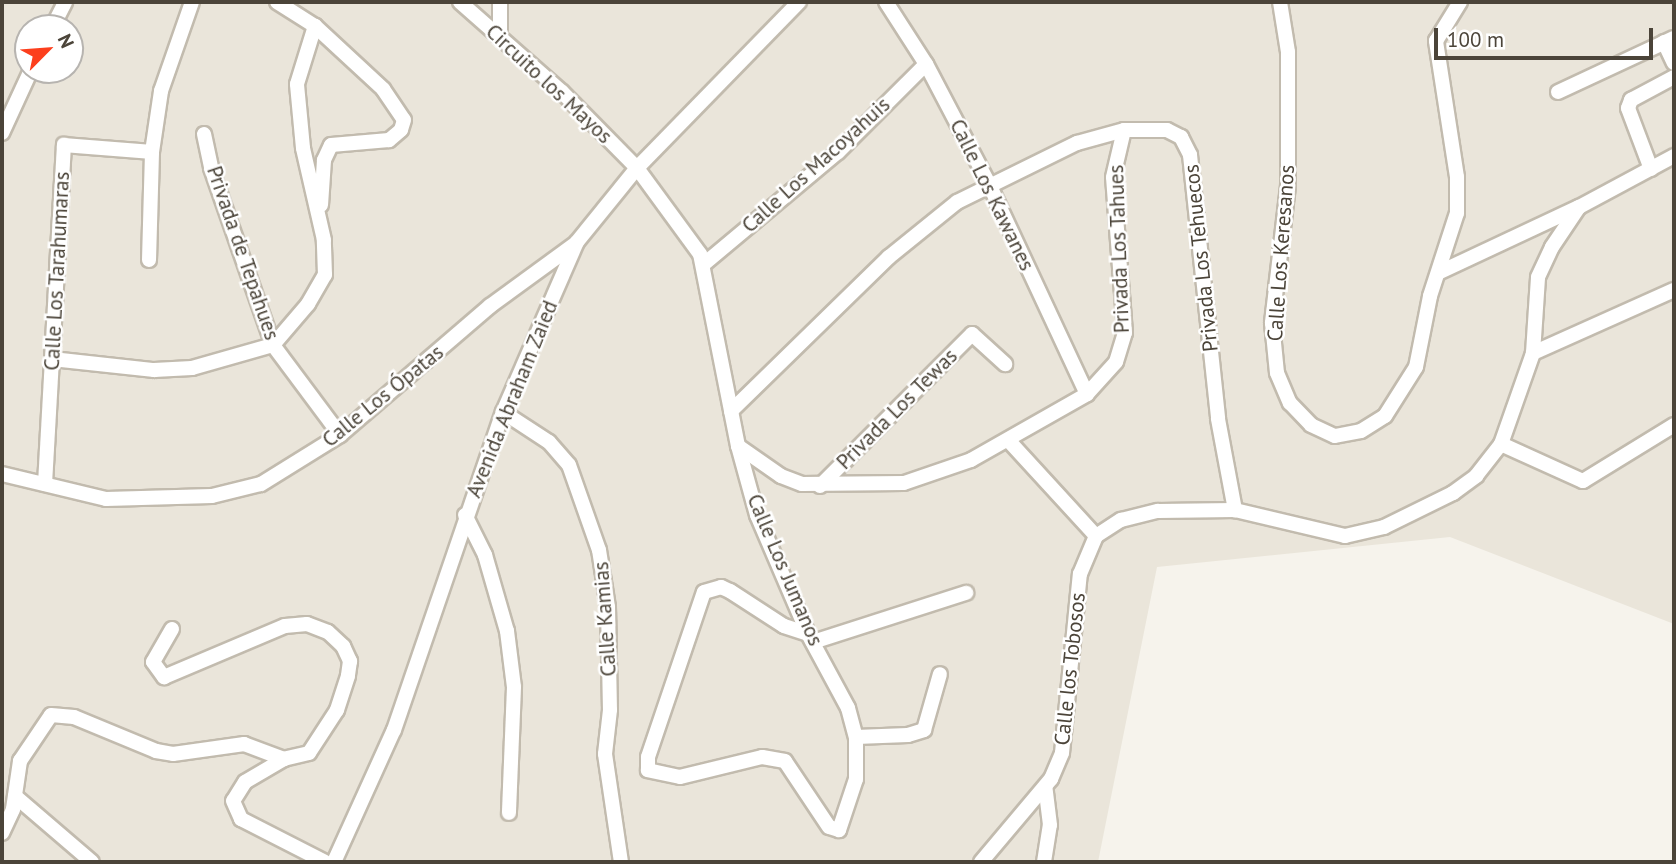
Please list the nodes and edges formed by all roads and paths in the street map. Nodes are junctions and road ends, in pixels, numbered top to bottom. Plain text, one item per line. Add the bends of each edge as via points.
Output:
1 (192, 2) edge
2 (277, 2) edge
3 (460, 2) edge
4 (500, 2) edge
5 (799, 2) edge
6 (886, 2) edge
7 (1280, 2) edge
8 (1460, 2) edge
9 (314, 26) junction
10 (500, 35) junction
11 (1669, 40) edge
12 (1674, 63) edge
13 (926, 64) junction
14 (1674, 77) edge
15 (25, 84) edge
16 (1558, 92) dead end
17 (1124, 131) junction
18 (2, 133) edge
19 (204, 134) dead end
20 (152, 152) junction
21 (1674, 156) edge
22 (637, 168) junction
23 (1651, 169) junction
24 (989, 184) junction
25 (1579, 207) junction
26 (321, 223) junction
27 (577, 242) junction
28 (149, 260) dead end
29 (704, 264) junction
30 (1440, 272) junction
31 (1674, 290) edge
32 (273, 345) junction
33 (1533, 353) junction
34 (52, 359) junction
35 (1005, 363) dead end
36 (1087, 394) junction
37 (731, 411) junction
38 (503, 412) junction
39 (1674, 425) edge
40 (341, 435) junction
41 (1009, 441) junction
42 (1501, 444) junction
43 (738, 446) junction
44 (2, 474) edge
45 (45, 484) junction
46 (820, 486) junction
47 (1235, 510) junction
48 (465, 515) junction
49 (1096, 536) junction
50 (966, 593) dead end
51 (172, 629) dead end
52 (810, 638) junction
53 (940, 674) dead end
54 (856, 737) junction
55 (284, 759) junction
56 (1045, 786) junction
57 (15, 796) junction
58 (509, 814) dead end
59 (2, 833) edge
60 (92, 862) edge
61 (325, 862) edge
62 (334, 862) edge
63 (621, 862) edge
64 (981, 862) edge
65 (1044, 862) edge

1 - 20 street via 165,71
2 - 9 street
3 - 10 street, Circuito los Mayos
4 - 10 street
5 - 22 street, Avenida Abraham Zaied
6 - 13 street, Calle Los Kawanes
7 - 30 street, Calle Los Keresanos via 1287,52 1288,186 1272,323 1277,373 1290,403 1311,425 1335,436 1374,424 1402,392 1416,367 1430,296
8 - 30 street, Calle Los Keresanos via 1436,41 1457,177 1457,214
9 - 26 street via 297,84 303,148
9 - 26 street via 383,89 404,120 401,130 389,140 338,141 327,150 321,178
10 - 22 street, Circuito los Mayos
11 - 12 street
11 - 16 street
13 - 24 street, Calle Los Kawanes
13 - 29 street, Calle Los Macoyahuis via 838,152
14 - 23 street via 1631,100 1628,108
15 - 18 street
17 - 24 street, Privada Los Tehuecos via 1077,143
17 - 36 street, Privada Los Tahues via 1113,177 1125,333 1116,362
17 - 47 street, Privada Los Tehuecos via 1174,132 1190,155 1218,419
19 - 32 street, Privada de Tepahues via 211,168
20 - 28 street
20 - 34 street, Calle Los Tarahumaras via 64,145
21 - 23 street
22 - 27 street, Avenida Abraham Zaied
22 - 29 street, Calle Los Jumanos via 683,227
23 - 25 street
24 - 36 street, Calle Los Kawanes
24 - 37 street, Privada Los Tehuecos via 957,202 888,257
25 - 30 street
25 - 33 street via 1538,277
26 - 32 street via 325,275 312,299
27 - 38 street, Avenida Abraham Zaied
27 - 40 street, Calle Los Ópatas via 490,306
29 - 37 street, Calle Los Jumanos
31 - 33 street
32 - 34 street via 192,368 154,370
32 - 40 street, Privada de Tepahues
33 - 42 street
34 - 45 street, Calle Los Tarahumaras
35 - 46 street, Privada Los Tewas via 972,334
36 - 41 street, Privada Los Tahues
37 - 43 street, Calle Los Jumanos
38 - 48 street, Avenida Abraham Zaied
38 - 63 street, Calle Kamias via 549,442 569,465 599,550 608,607 610,710 605,754
39 - 42 street via 1583,481
40 - 45 street, Calle Los Ópatas via 261,484 212,496 106,499
41 - 46 street, Privada Los Tahues via 971,460 904,482
41 - 49 street
42 - 47 street via 1476,476 1384,527 1345,536 1321,534
43 - 46 street, Privada Los Tahues via 781,476
43 - 52 street, Calle Los Jumanos via 757,515
44 - 45 street, Calle Los Ópatas
47 - 49 street via 1158,512 1121,520
48 - 58 street via 485,555 507,631 514,711
48 - 62 street, Avenida Abraham Zaied via 433,627 368,794
49 - 56 street, Calle los Tobosos via 1080,574 1062,753
50 - 52 street
51 - 55 street via 153,662 164,677 285,626 307,624 328,632 343,646 350,661 337,710 309,753
52 - 54 street, Calle Los Jumanos via 848,708
52 - 54 street, Calle Los Jumanos via 721,587 704,592 647,768 654,775 680,777 762,757 785,761 829,827 839,830 856,779
53 - 54 street via 924,730
55 - 57 street via 244,744 173,754 156,751 74,717 51,715 20,761
55 - 61 street via 237,790 235,810 248,824
56 - 64 street, Calle los Tobosos
56 - 65 street via 1050,825
57 - 59 street
57 - 60 street

